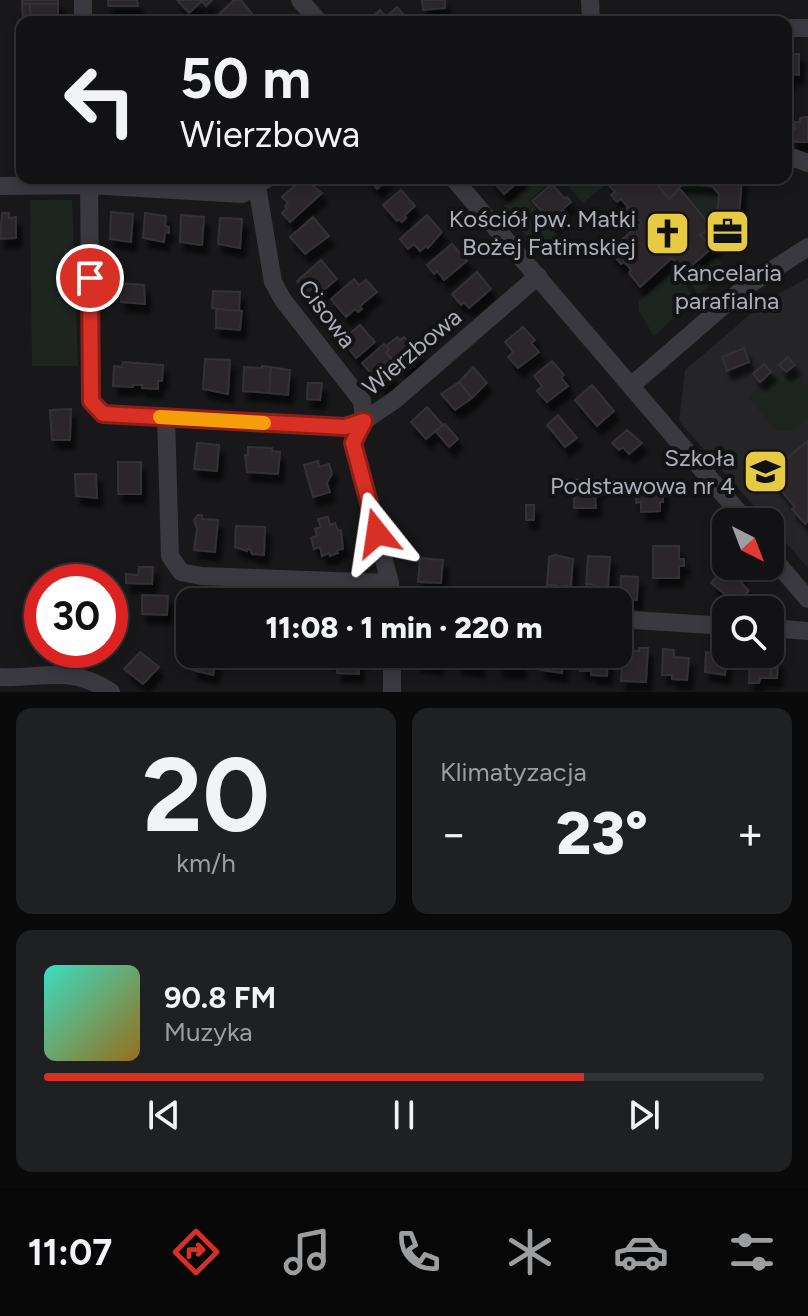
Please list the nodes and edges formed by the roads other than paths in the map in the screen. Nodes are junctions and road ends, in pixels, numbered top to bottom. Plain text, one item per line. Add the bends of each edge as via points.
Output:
1 (300, 0) edge
2 (314, 16) edge
3 (44, 184) edge
4 (89, 184) edge
5 (114, 184) edge
6 (259, 184) edge
7 (262, 184) edge
8 (458, 184) edge
9 (0, 186) edge
10 (808, 247) edge
11 (538, 276) junction
12 (632, 385) junction
13 (166, 417) junction
14 (364, 421) junction
15 (735, 508) edge
16 (784, 571) edge
17 (344, 588) edge
18 (390, 588) edge
19 (808, 599) edge
20 (632, 620) edge
21 (712, 625) edge
22 (784, 629) edge
23 (808, 631) edge
24 (392, 668) edge
25 (0, 677) edge
26 (111, 692) edge
27 (392, 692) edge

1 - 2 street
3 - 9 street
4 - 13 street, Wierzbowa via 91,401 103,414
5 - 6 street via 242,194
7 - 14 street, Cisowa via 273,282 362,401
8 - 11 street
10 - 12 street via 744,288
11 - 12 street
11 - 14 street, Wierzbowa
12 - 15 street
13 - 14 street, Wierzbowa via 345,427
13 - 17 street via 170,556 181,572
14 - 18 street via 353,443
16 - 19 street
20 - 21 street
22 - 23 street
24 - 27 street
25 - 26 street via 69,674

